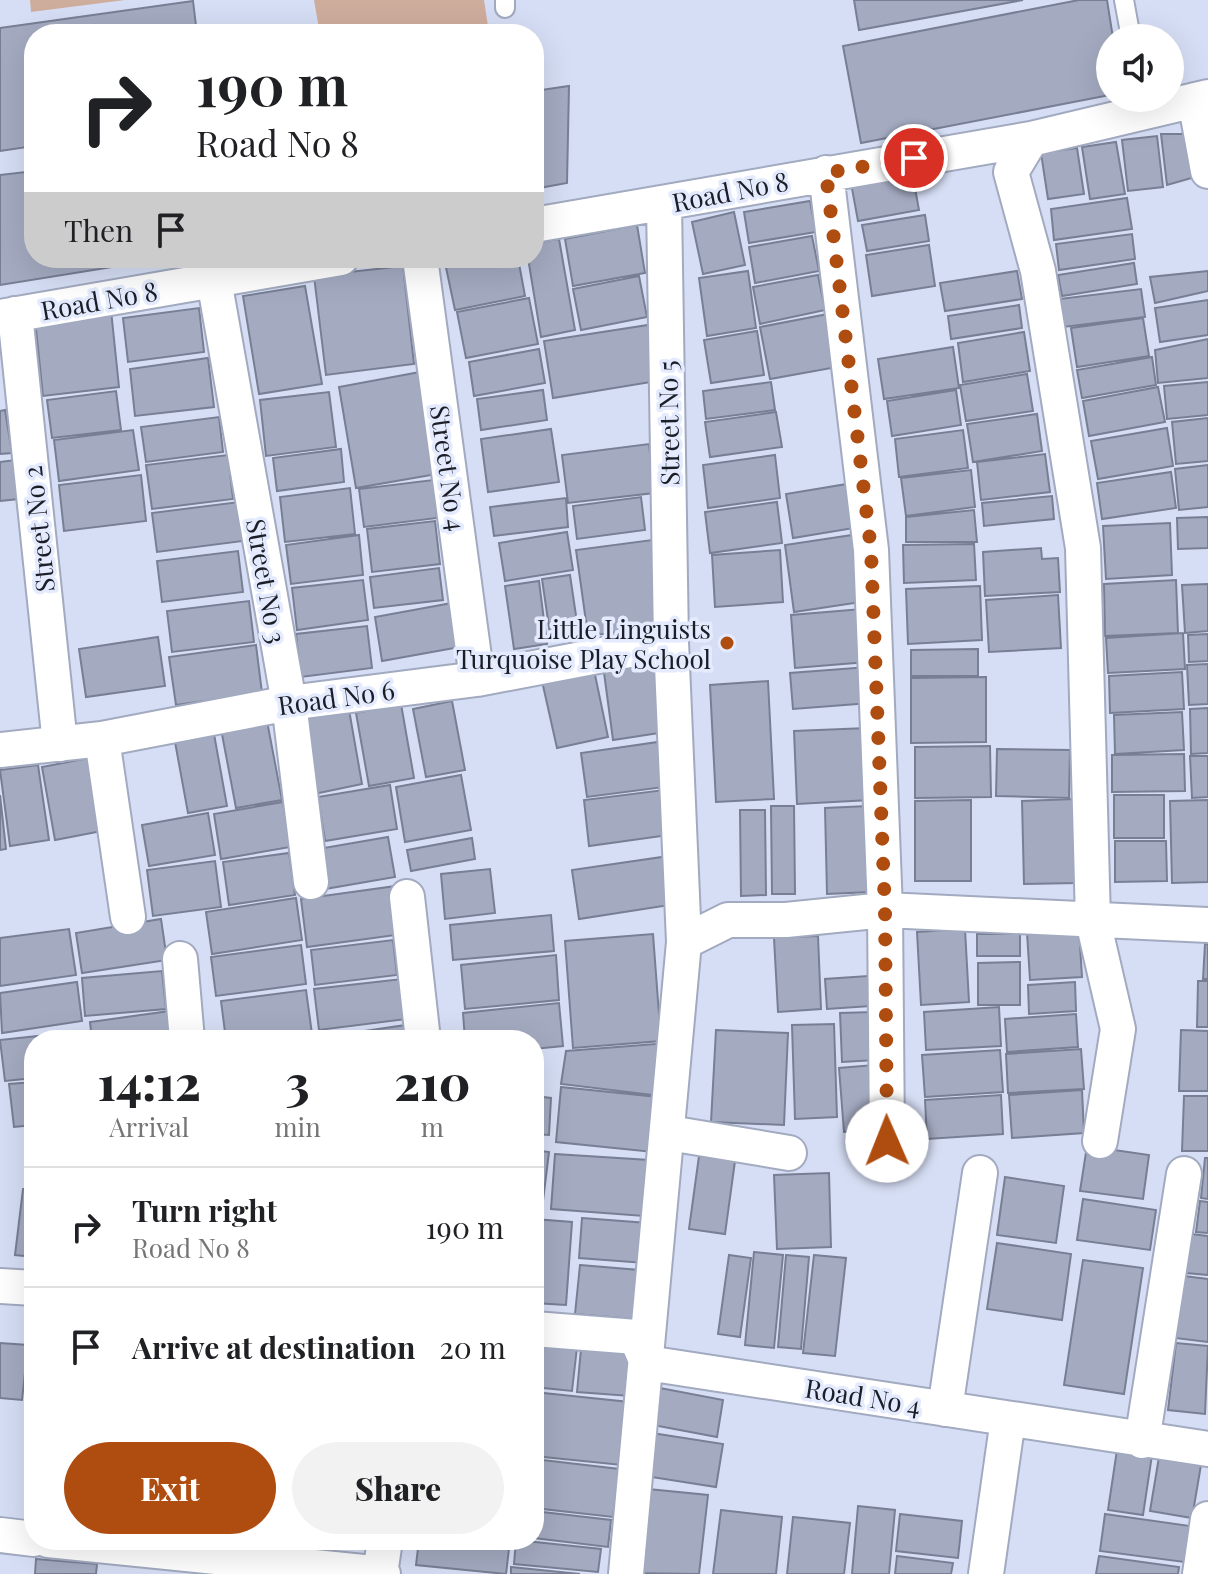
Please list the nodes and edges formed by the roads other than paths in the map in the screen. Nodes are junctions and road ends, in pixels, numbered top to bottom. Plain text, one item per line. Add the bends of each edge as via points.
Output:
1 (1124, 0) edge
2 (1128, 24) edge
3 (1202, 98) edge
4 (1031, 139) junction
5 (1208, 171) edge
6 (826, 173) junction
7 (664, 204) junction
8 (544, 223) edge
9 (283, 268) edge
10 (421, 268) edge
11 (214, 280) junction
12 (8, 316) edge
13 (671, 642) junction
14 (477, 679) junction
15 (289, 703) junction
16 (102, 739) junction
17 (60, 744) junction
18 (0, 750) edge
19 (311, 882) dead end
20 (407, 897) dead end
21 (885, 910) junction
22 (128, 917) dead end
23 (1093, 921) junction
24 (1208, 925) edge
25 (684, 942) junction
26 (180, 959) dead end
27 (186, 1030) edge
28 (422, 1030) edge
29 (669, 1133) junction
30 (887, 1141) dead end
31 (1100, 1141) dead end
32 (789, 1153) dead end
33 (980, 1173) dead end
34 (1184, 1174) dead end
35 (0, 1286) edge
36 (24, 1287) edge
37 (544, 1330) edge
38 (647, 1363) junction
39 (945, 1409) junction
40 (1008, 1419) junction
41 (1142, 1441) junction
42 (1208, 1449) edge
43 (1208, 1519) edge
44 (0, 1535) edge
45 (24, 1538) edge
46 (146, 1550) edge
47 (384, 1550) edge
48 (381, 1574) edge
49 (626, 1574) edge
50 (986, 1574) edge
51 (1200, 1574) edge

1 - 2 lane
3 - 4 street, Road No 8
3 - 5 street
4 - 6 street, Road No 8
4 - 23 street via 1011,172 1038,271 1083,548
6 - 7 street, Road No 8
6 - 21 street via 871,550
7 - 8 street, Road No 8
7 - 13 street, Street No 5
9 - 11 street, Road No 8
10 - 14 street, Street No 4
11 - 12 street, Road No 8
11 - 15 street, Street No 3
12 - 17 street, Street No 2
13 - 14 street, Road No 6
13 - 25 street, Street No 5
14 - 15 street, Road No 6
15 - 16 street, Road No 6
15 - 19 street, Street No 3
16 - 17 street, Road No 6
16 - 22 street
17 - 18 street, Road No 6
20 - 28 street
21 - 23 street
21 - 25 street via 728,920
21 - 30 street
23 - 24 street
23 - 31 street via 1118,1029
25 - 29 street, Street No 5
26 - 27 street
29 - 32 street
29 - 38 street, Street No 5
33 - 39 street
34 - 41 street
35 - 36 street
37 - 38 street via 636,1337
38 - 39 street, Road No 4
38 - 49 street, Street No 5
39 - 40 street, Road No 4
40 - 41 street, Road No 4
40 - 50 street
41 - 42 street, Road No 4
43 - 51 street
44 - 45 street
46 - 48 street
47 - 48 street

